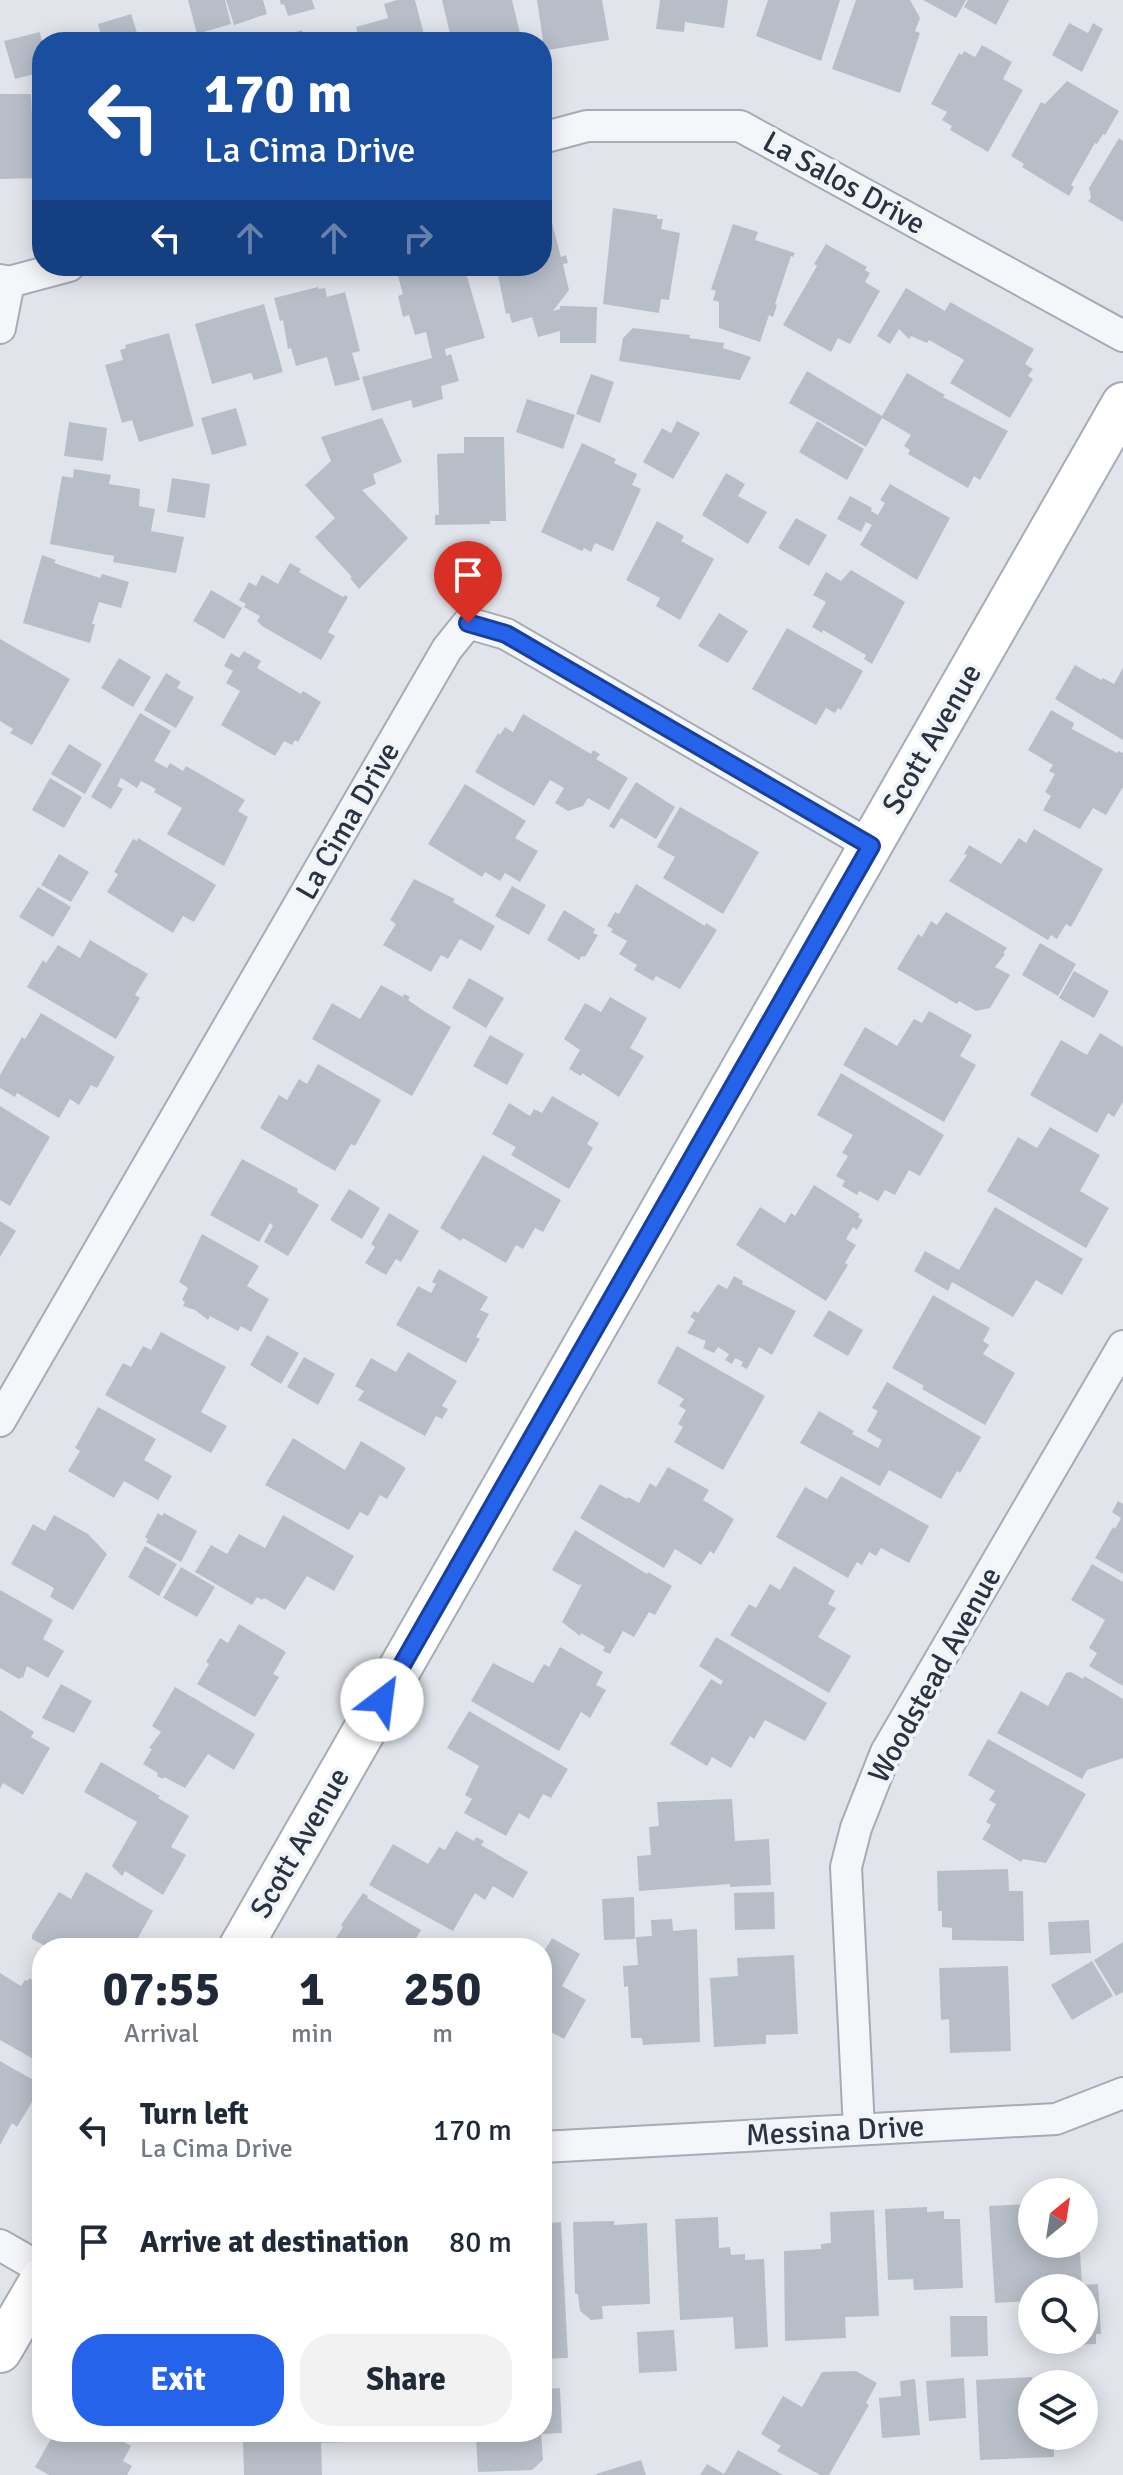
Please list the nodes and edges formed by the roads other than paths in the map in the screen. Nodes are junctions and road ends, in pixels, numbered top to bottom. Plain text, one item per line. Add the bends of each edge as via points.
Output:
1 (552, 135) edge
2 (32, 275) edge
3 (5, 281) edge
4 (0, 328) edge
5 (1123, 336) edge
6 (1123, 404) edge
7 (871, 846) junction
8 (1123, 1346) edge
9 (0, 1421) edge
10 (246, 1938) edge
11 (1123, 2093) edge
12 (859, 2129) junction
13 (552, 2146) edge
14 (0, 2245) edge
15 (32, 2263) edge
16 (32, 2296) edge
17 (0, 2351) edge

1 - 5 street, La Salos Drive via 587,126 740,126
2 - 3 street
3 - 4 street
6 - 7 street, Scott Avenue
7 - 9 street, La Cima Drive via 506,634 468,623 447,649
7 - 10 street, Scott Avenue
8 - 12 street, Woodstead Avenue via 886,1752 856,1828 846,1867
11 - 12 street, Messina Drive via 1056,2119
12 - 13 street, Messina Drive
14 - 15 street
16 - 17 street

